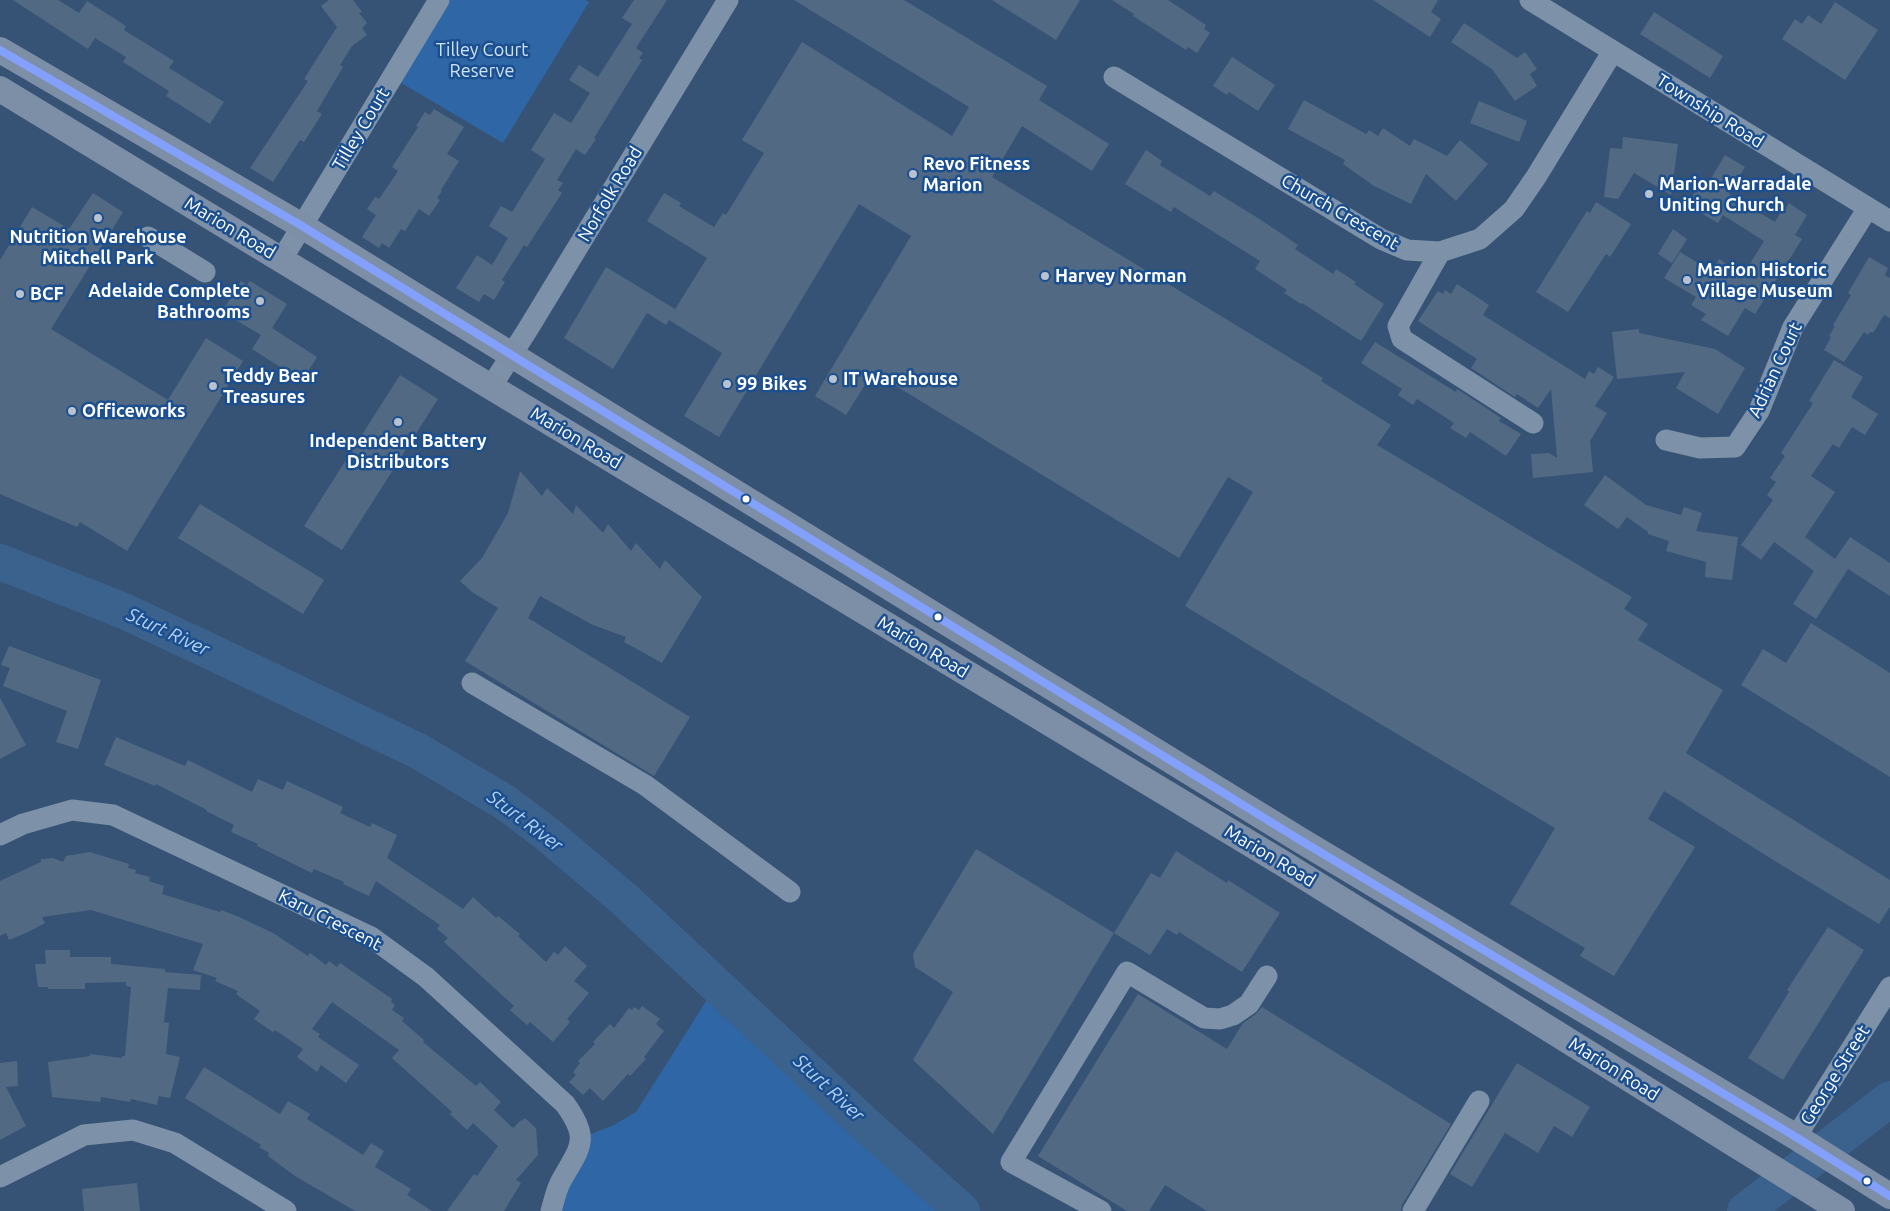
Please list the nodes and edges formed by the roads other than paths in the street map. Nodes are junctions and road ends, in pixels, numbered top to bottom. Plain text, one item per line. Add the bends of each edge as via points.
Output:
1 (728, 0) edge
2 (1530, 0) edge
3 (432, 2) edge
4 (2, 51) edge
5 (1613, 51) junction
6 (1114, 78) dead end
7 (0, 89) edge
8 (47, 118) junction
9 (1868, 208) junction
10 (1890, 221) edge
11 (302, 226) junction
12 (148, 237) dead end
13 (1440, 252) junction
14 (282, 259) junction
15 (205, 272) dead end
16 (512, 355) junction
17 (491, 387) junction
18 (1533, 423) dead end
19 (1666, 440) dead end
20 (472, 683) dead end
21 (0, 835) edge
22 (790, 892) dead end
23 (1267, 976) dead end
24 (1890, 987) edge
25 (1479, 1101) dead end
26 (1796, 1137) junction
27 (0, 1177) edge
28 (1882, 1191) edge
29 (286, 1211) edge
30 (551, 1211) edge
31 (1101, 1211) edge
32 (1413, 1211) edge
33 (1842, 1211) edge

1 - 16 street, Norfolk Road
2 - 5 street, Township Road
3 - 11 street, Tilley Court
4 - 8 main road
4 - 11 main road, Marion Road
5 - 9 street, Township Road
5 - 13 street, Church Crescent via 1514,209 1480,239
6 - 13 street, Church Crescent via 1381,239 1407,250
7 - 8 main road, Marion Road
8 - 14 main road, Marion Road
9 - 10 street, Township Road
9 - 19 street, Adrian Court via 1793,327 1759,410 1735,447 1700,448
11 - 14 street, Tilley Court
11 - 16 main road, Marion Road
12 - 15 street
13 - 18 street via 1398,326 1402,339
14 - 17 main road, Marion Road
16 - 17 street, Norfolk Road
16 - 26 main road, Marion Road via 1300,840
17 - 33 main road, Marion Road via 1284,864
20 - 22 street via 645,785
21 - 30 street, Karu Crescent via 23,824 72,810 113,815 371,937 426,977 565,1104 576,1120 582,1137 578,1154 560,1183
23 - 31 street via 1249,1004 1220,1019 1204,1018 1127,972 1012,1162
24 - 26 street, George Street
25 - 32 street
26 - 28 main road, Marion Road
27 - 29 street via 84,1135 133,1130 175,1143

